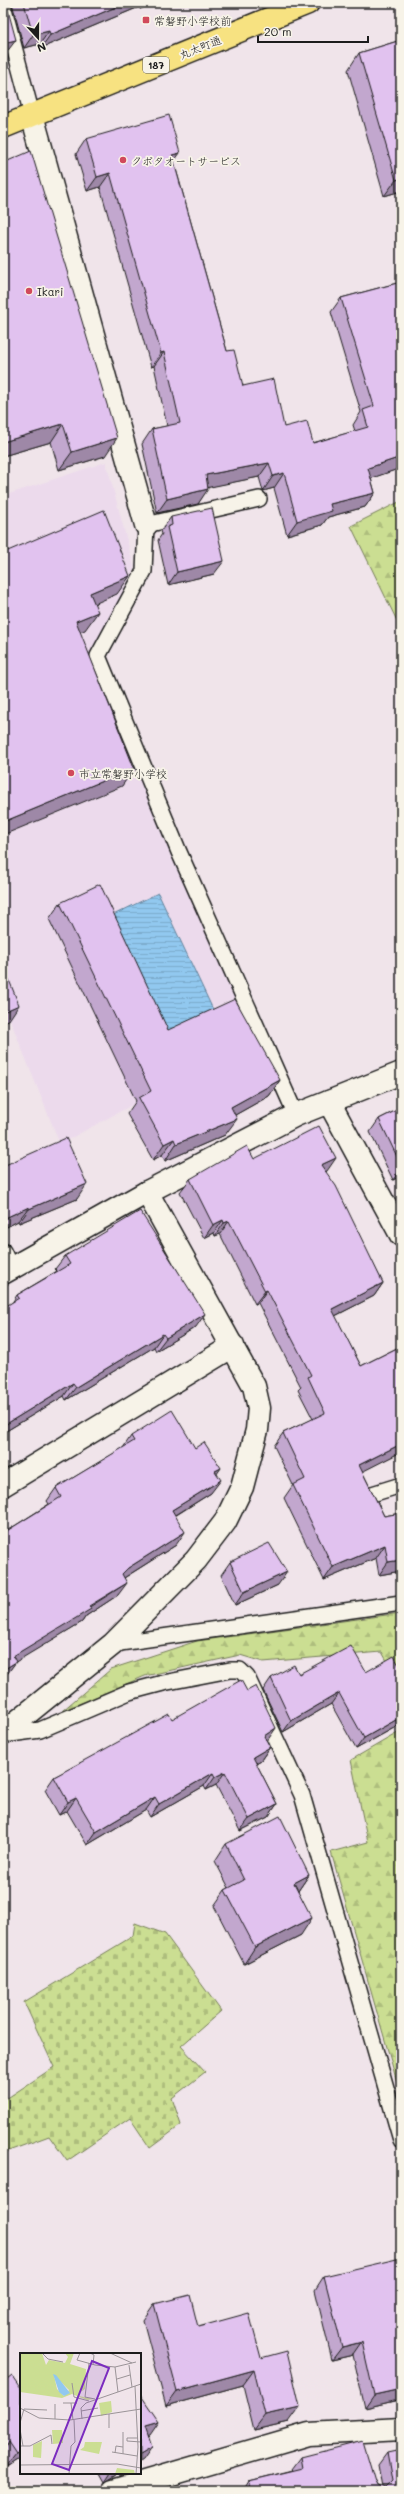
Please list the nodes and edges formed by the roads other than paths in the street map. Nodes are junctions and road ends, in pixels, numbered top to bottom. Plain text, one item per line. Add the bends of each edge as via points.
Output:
1 (308, 3) edge
2 (3, 5) edge
3 (32, 115) junction
4 (3, 127) edge
5 (259, 499) dead end
6 (146, 525) junction
7 (401, 1073) edge
8 (329, 1102) junction
9 (296, 1115) junction
10 (147, 1192) junction
11 (401, 1235) edge
12 (6, 1264) edge
13 (233, 1346) junction
14 (3, 1485) edge
15 (401, 1485) edge
16 (372, 1494) edge
17 (401, 1603) edge
18 (113, 1644) junction
19 (3, 1734) edge
20 (401, 2140) edge
21 (401, 2429) edge
22 (113, 2491) edge

1 - 3 main road, 丸太町通 / 187
2 - 3 lane
3 - 4 main road, 丸太町通 / 187
3 - 6 street
5 - 6 lane
6 - 9 lane via 144,571 98,656 179,852
7 - 8 street
8 - 9 street
8 - 11 street
9 - 10 street
10 - 12 street
10 - 13 street
13 - 14 street
13 - 18 street via 254,1386 259,1408 257,1430 242,1487 225,1522 196,1560
15 - 16 lane
17 - 18 lane
18 - 19 street
19 - 20 lane via 40,1730 129,1692 162,1683 230,1670 240,1670 247,1677 302,1795
21 - 22 street via 362,2438 309,2434

